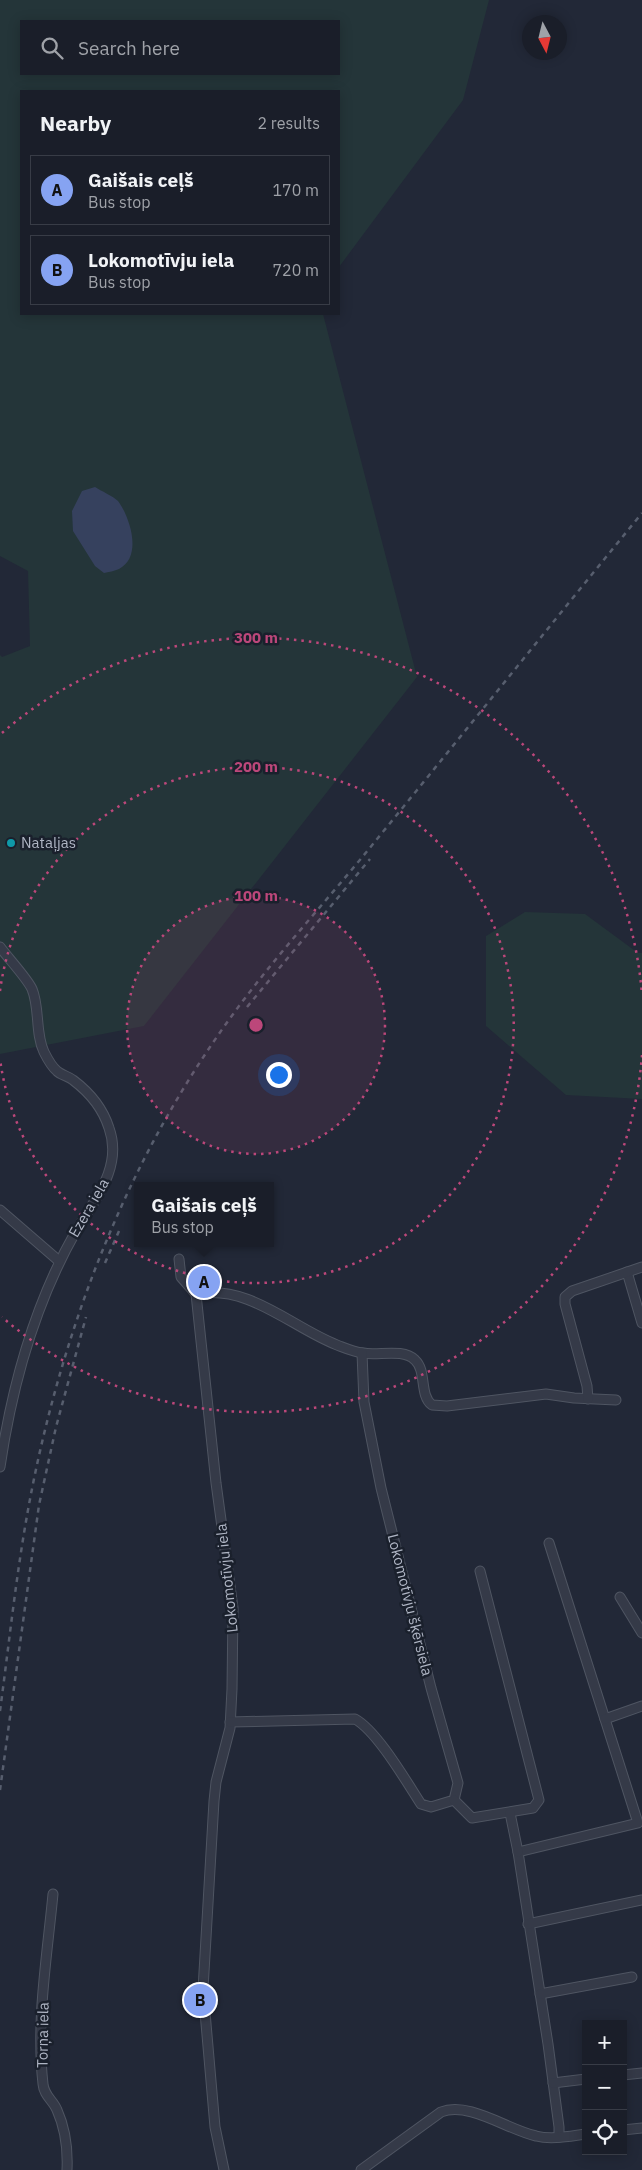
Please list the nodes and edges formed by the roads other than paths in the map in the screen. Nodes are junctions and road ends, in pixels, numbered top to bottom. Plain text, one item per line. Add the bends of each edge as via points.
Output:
1 (0, 947) edge
2 (0, 1210) edge
3 (179, 1259) dead end
4 (59, 1261) junction
5 (642, 1267) edge
6 (627, 1272) junction
7 (196, 1294) junction
8 (642, 1323) edge
9 (362, 1353) junction
10 (588, 1399) junction
11 (616, 1400) dead end
12 (0, 1467) edge
13 (549, 1544) dead end
14 (480, 1571) dead end
15 (620, 1597) dead end
16 (642, 1633) edge
17 (642, 1706) edge
18 (605, 1719) junction
19 (230, 1722) junction
20 (454, 1800) junction
21 (510, 1813) junction
22 (518, 1852) junction
23 (52, 1894) dead end
24 (642, 1900) edge
25 (528, 1924) junction
26 (632, 1977) dead end
27 (540, 1994) junction
28 (642, 2073) edge
29 (627, 2075) edge
30 (582, 2079) edge
31 (553, 2083) junction
32 (642, 2128) edge
33 (627, 2130) edge
34 (582, 2134) edge
35 (559, 2137) junction
36 (67, 2170) edge
37 (224, 2170) edge
38 (361, 2170) edge

1 - 4 street, Ezera iela via 32,990 44,1051 57,1072 72,1079 88,1093 110,1128 112,1165 103,1188
2 - 4 street
3 - 7 street via 181,1277
4 - 12 street, Ezera iela via 24,1352
5 - 6 street
6 - 8 street
6 - 10 street via 572,1291 565,1297
7 - 9 street via 214,1293 247,1299 305,1330
7 - 19 street, Lokomotīvju iela via 232,1608
9 - 10 street via 402,1354 415,1359 427,1400 432,1405 546,1394
9 - 20 street, Lokomotīvju šķērsiela via 365,1409 381,1488 417,1636 458,1783
10 - 11 street
13 - 18 street
14 - 21 street via 538,1798 533,1808
15 - 16 street
17 - 18 street
18 - 22 street via 638,1823
19 - 20 street via 355,1720 366,1727 421,1804 430,1807
19 - 37 street, Lokomotīvju iela via 214,1801 204,1989 215,2127
20 - 21 street via 472,1818
21 - 22 street
22 - 25 street
23 - 36 street, Torņa iela via 41,2062 46,2096 56,2108 66,2135
24 - 25 street
25 - 27 street
26 - 27 street
27 - 31 street
28 - 29 street
30 - 31 street
31 - 35 street
32 - 33 street
34 - 35 street
35 - 38 street via 538,2137 462,2109 448,2109

